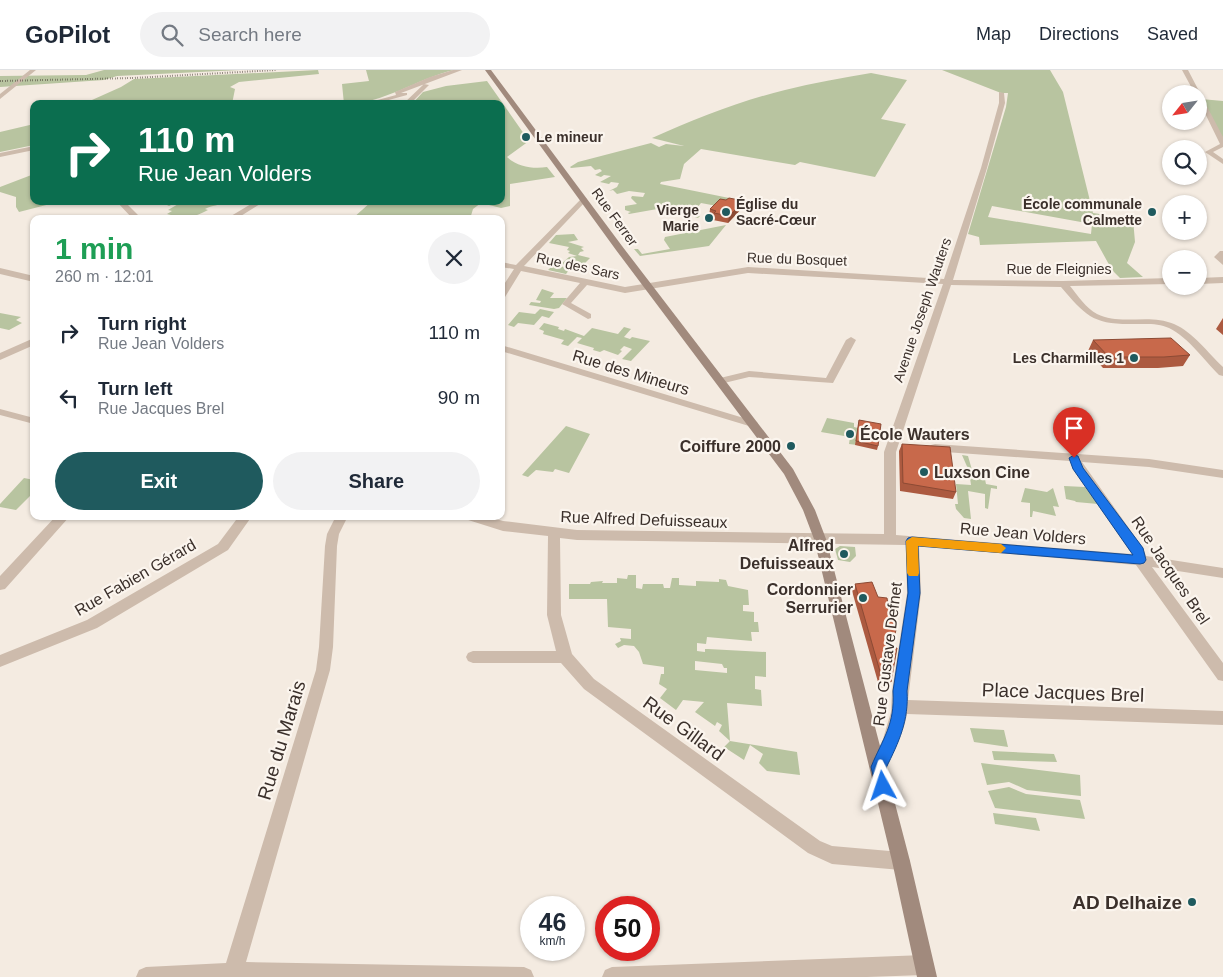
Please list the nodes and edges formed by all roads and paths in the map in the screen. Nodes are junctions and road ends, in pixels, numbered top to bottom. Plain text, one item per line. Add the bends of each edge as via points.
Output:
1 (33, 70) edge
2 (488, 70) edge
3 (1185, 70) edge
4 (456, 71) edge
5 (1193, 85) edge
6 (417, 92) junction
7 (397, 93) junction
8 (1001, 93) dead end
9 (0, 97) edge
10 (378, 100) joint
11 (410, 100) edge
12 (1208, 115) edge
13 (1223, 144) edge
14 (30, 149) edge
15 (0, 155) edge
16 (1223, 162) edge
17 (583, 199) junction
18 (122, 205) edge
19 (255, 205) edge
20 (134, 215) edge
21 (237, 215) edge
22 (1223, 253) edge
23 (1223, 262) edge
24 (505, 265) edge
25 (519, 267) junction
26 (0, 271) edge
27 (30, 278) edge
28 (1207, 280) edge
29 (1223, 280) edge
30 (946, 281) junction
31 (1162, 281) edge
32 (586, 282) junction
33 (1063, 284) junction
34 (648, 286) junction
35 (505, 290) edge
36 (588, 316) dead end
37 (851, 340) dead end
38 (30, 343) edge
39 (505, 349) edge
40 (0, 357) edge
41 (1223, 373) edge
42 (720, 380) junction
43 (0, 412) edge
44 (30, 420) edge
45 (753, 424) junction
46 (922, 447) edge
47 (1074, 458) junction
48 (1223, 474) edge
49 (60, 520) edge
50 (243, 520) edge
51 (340, 520) edge
52 (482, 520) edge
53 (554, 533) junction
54 (820, 539) junction
55 (890, 539) junction
56 (912, 541) junction
57 (1140, 560) junction
58 (1223, 573) edge
59 (0, 585) edge
60 (472, 657) dead end
61 (564, 657) junction
62 (0, 661) edge
63 (1220, 671) edge
64 (901, 707) junction
65 (1223, 718) edge
66 (878, 767) junction
67 (901, 861) junction
68 (925, 971) edge
69 (233, 972) junction
70 (146, 977) edge
71 (524, 977) edge
72 (612, 977) edge

1 - 9 street
2 - 17 main road, Rue Ferrer
3 - 5 street
4 - 6 street via 430,82
4 - 7 street
6 - 7 street
6 - 10 street
6 - 11 street
7 - 10 street
8 - 30 street, Avenue Joseph Wauters via 1002,103 987,159
12 - 13 street
13 - 16 street via 1208,152
14 - 15 street
17 - 25 street
17 - 34 main road, Rue Ferrer
18 - 20 street
19 - 21 street
22 - 23 street via 1218,257
24 - 25 street, Rue des Sars
25 - 32 street, Rue des Sars
25 - 35 street
26 - 27 street
28 - 29 street
30 - 33 street, Rue de Fleignies
30 - 34 street, Rue du Bosquet via 748,270
30 - 55 street, Avenue Joseph Wauters via 898,445 890,452
31 - 33 street, Rue de Fleignies
32 - 34 street, Rue des Sars via 625,290
32 - 36 street via 566,304
33 - 41 street via 1094,316 1112,322 1153,322 1173,327
34 - 42 main road, Rue Ferrer
37 - 42 street via 829,381 749,374
38 - 40 street
39 - 45 street, Rue des Mineurs
42 - 45 main road, Rue Ferrer
43 - 44 street
45 - 54 main road, Rue Ferrer via 799,488
46 - 47 street
47 - 48 street via 1149,462
47 - 57 street, Rue Jacques Brel via 1078,469 1138,551
49 - 59 street
50 - 62 street, Rue Fabien Gérard via 223,547 92,624
51 - 69 street, Rue du Marais via 331,546 323,670
52 - 53 street, Rue Alfred Defuisseaux
53 - 54 street, Rue Alfred Defuisseaux
53 - 61 street, Rue Gillard via 554,615
54 - 55 street, Rue Jean Volders
54 - 66 main road, Rue Ferrer
55 - 56 street, Rue Jean Volders
56 - 57 street, Rue Jean Volders
56 - 64 street, Rue Gustave Defnet via 914,593 900,691
57 - 58 street, Rue Jean Volders
57 - 63 street, Rue Jacques Brel
60 - 61 street
61 - 67 street, Rue Gillard via 589,684 814,847 832,854
64 - 65 street, Place Jacques Brel
64 - 66 street, Rue Gustave Defnet via 894,737
66 - 67 main road, Rue Ferrer
67 - 68 main road, Rue Ferrer
68 - 72 street
69 - 70 street
69 - 71 street

